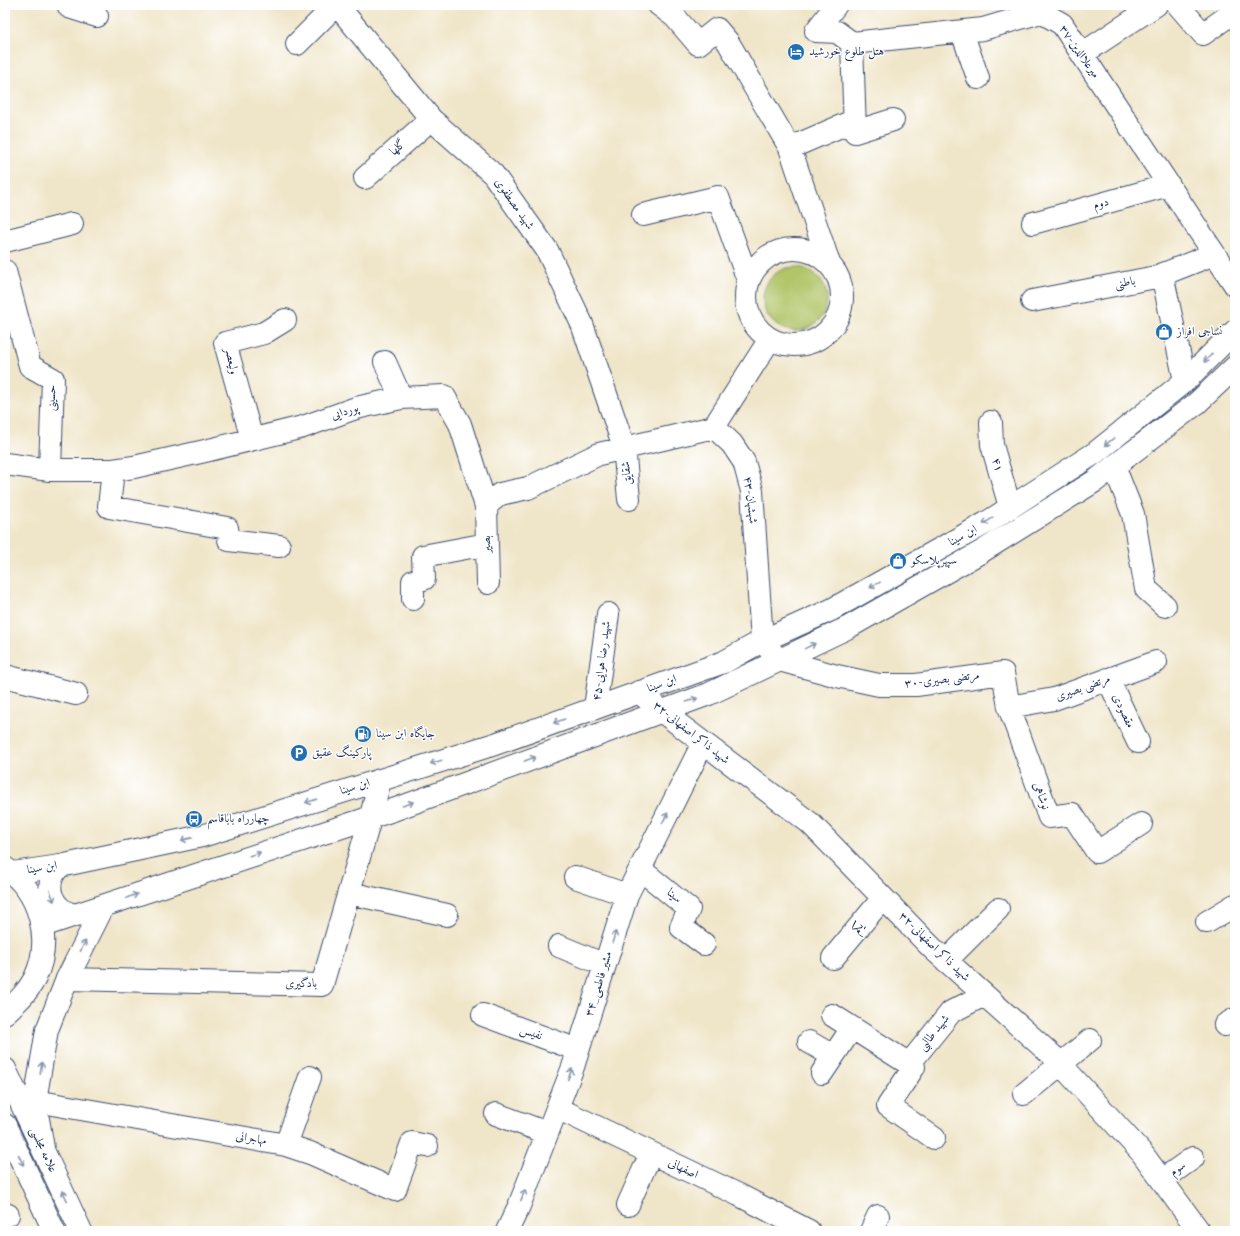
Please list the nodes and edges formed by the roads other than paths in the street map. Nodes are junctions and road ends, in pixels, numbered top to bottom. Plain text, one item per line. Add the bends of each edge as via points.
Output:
1 (69, 5) edge
2 (336, 5) edge
3 (659, 5) edge
4 (836, 5) edge
5 (1156, 5) edge
6 (1178, 5) edge
7 (1231, 14) dead end
8 (97, 16) dead end
9 (962, 32) junction
10 (852, 43) junction
11 (297, 44) dead end
12 (1082, 54) junction
13 (978, 78) dead end
14 (431, 119) junction
15 (855, 120) junction
16 (893, 120) dead end
17 (790, 148) junction
18 (365, 178) dead end
19 (1168, 184) junction
20 (643, 215) dead end
21 (1034, 223) dead end
22 (72, 224) dead end
23 (5, 241) edge
24 (1214, 254) junction
25 (829, 263) junction
26 (5, 271) edge
27 (1162, 274) junction
28 (748, 280) junction
29 (1235, 285) edge
30 (1032, 301) dead end
31 (285, 320) dead end
32 (1235, 330) edge
33 (770, 339) junction
34 (385, 362) dead end
35 (1234, 374) edge
36 (1185, 381) junction
37 (401, 398) junction
38 (991, 422) dead end
39 (714, 427) junction
40 (252, 439) junction
41 (624, 447) junction
42 (5, 464) edge
43 (1114, 466) junction
44 (123, 468) junction
45 (50, 470) junction
46 (629, 499) dead end
47 (486, 506) junction
48 (1010, 508) junction
49 (487, 544) junction
50 (279, 546) dead end
51 (488, 582) dead end
52 (413, 600) dead end
53 (1164, 606) dead end
54 (608, 614) dead end
55 (762, 641) junction
56 (779, 660) junction
57 (1156, 662) dead end
58 (5, 676) edge
59 (1108, 679) junction
60 (639, 692) junction
61 (76, 694) dead end
62 (1009, 707) junction
63 (596, 708) junction
64 (661, 711) junction
65 (1138, 742) dead end
66 (704, 743) junction
67 (380, 780) junction
68 (371, 816) junction
69 (1141, 824) dead end
70 (60, 866) junction
71 (640, 869) junction
72 (9, 871) edge
73 (575, 877) dead end
74 (349, 893) junction
75 (627, 895) junction
76 (882, 898) junction
77 (1235, 906) edge
78 (103, 907) junction
79 (998, 909) dead end
80 (77, 915) junction
81 (447, 915) dead end
82 (1207, 922) dead end
83 (42, 926) junction
84 (704, 944) dead end
85 (558, 946) dead end
86 (833, 958) dead end
87 (946, 961) junction
88 (605, 965) junction
89 (67, 979) junction
90 (984, 995) junction
91 (5, 1013) edge
92 (832, 1014) dead end
93 (483, 1015) dead end
94 (852, 1028) junction
95 (1090, 1040) dead end
96 (809, 1042) dead end
97 (578, 1050) junction
98 (1060, 1062) junction
99 (909, 1064) junction
100 (5, 1069) edge
101 (310, 1077) dead end
102 (1024, 1094) dead end
103 (35, 1101) junction
104 (557, 1108) junction
105 (496, 1114) dead end
106 (5, 1125) edge
107 (548, 1133) junction
108 (934, 1138) dead end
109 (286, 1145) junction
110 (427, 1146) dead end
111 (43, 1148) junction
112 (651, 1153) junction
113 (1193, 1158) dead end
114 (1162, 1180) junction
115 (628, 1205) dead end
116 (54, 1231) edge
117 (81, 1231) edge
118 (507, 1231) edge
119 (809, 1231) edge
120 (1199, 1231) edge

1 - 8 street
2 - 11 street
2 - 14 street, شهید مصطفوی
3 - 17 street via 675,16 685,40 698,44 717,29 728,42
4 - 10 street via 816,31 837,32
5 - 12 street
6 - 7 street via 1203,34
9 - 10 street, ۳۷-میرعلاالدین
9 - 12 street, ۳۷-میرعلاالدین via 983,29 1041,12 1062,24
9 - 13 street
10 - 15 street
12 - 19 street, ۳۷-میرعلاالدین
14 - 18 street, گلها
14 - 41 street, شهید مصطفوی via 493,174 547,250 582,324
15 - 16 street via 855,132
15 - 17 street
17 - 25 street
19 - 21 street, دوم
19 - 24 street, ۳۷-میرعلاالدین
20 - 28 street via 718,197
22 - 23 street
24 - 27 street, باطنی
24 - 29 street, ۳۷-میرعلاالدین
25 - 28 street via 817,253 801,248 784,249 769,255 756,266
25 - 33 street via 838,275 842,290 842,306 827,332 814,341 799,345 784,344
26 - 45 street, حسینی via 30,366 53,379
27 - 30 street, باطنی
27 - 36 street
28 - 33 street via 745,297 748,314 757,328
31 - 40 street, ولیعصر via 264,333 225,343
32 -> 36 street, ابن سینا
33 - 39 street
34 - 37 street
35 - 43 street, ابن سینا
36 -> 48 street, ابن سینا via 1095,453
37 - 40 street, پوردایی via 356,408 303,427
37 - 47 street, پوردایی via 444,396 460,424
38 - 48 street, ۴۱ via 992,445
39 - 41 street
39 - 55 street, ۴۳-شهشهان via 732,444 744,462 752,491
40 - 44 street, پوردایی
41 - 46 street, شقایق
41 - 47 street via 599,454 528,488 500,494
42 - 45 street, پوردایی
43 - 53 street via 1133,514 1146,589
56 -> 43 street, ابن سینا via 847,628 981,552 1095,481
44 - 45 street, پوردایی
44 - 50 street via 109,507 227,528 229,540
47 - 49 street, بصیر
48 -> 55 street, ابن سینا via 831,610
49 - 51 street, بصیر
49 - 52 street via 423,556 424,579 413,581
54 - 63 street, ۴۵-شهید رضا هوایی
55 - 56 street
55 - 60 street, ابن سینا via 724,662
56 - 62 street, ۳۰-مرتضی بصیری via 879,685 916,685 1003,673
64 -> 56 street, ابن سینا via 709,694
57 - 59 street, مرتضی بصیری
58 - 61 street
59 - 62 street, مرتضی بصیری via 1054,699
59 - 65 street, مقصودی
60 - 63 street, ابن سینا
60 - 64 street, ۳۲-شهید ذاکر اصفهانی
62 - 69 street, نوشاهی via 1049,817 1072,814 1097,852
63 -> 67 street, ابن سینا via 495,744
64 - 66 street, ۳۲-شهید ذاکر اصفهانی
68 -> 64 street, ابن سینا
71 -> 66 street, ۳۴_مشیر فاطمی
66 - 76 street, ۳۲-شهید ذاکر اصفهانی via 810,823
67 - 68 street, بادگیری
67 -> 70 street, ابن سینا via 189,839
68 - 74 street, بادگیری
78 -> 68 street, ابن سینا
70 - 72 street, ابن سینا
70 -> 80 street via 50,880 51,896 61,910
71 - 75 street, ۳۴_مشیر فاطمی
71 - 84 street, سینا via 689,908 681,927
72 - 83 street via 26,888 36,906
73 - 75 street
74 - 81 street
74 - 89 street, بادگیری via 322,986
88 -> 75 street, ۳۴_مشیر فاطمی
76 - 86 street, یکم
76 - 87 street, ۳۲-شهید ذاکر اصفهانی
77 - 82 street
78 - 80 street, ابن سینا
89 -> 78 street
79 - 87 street
80 - 83 street, ابن سینا
83 - 91 street via 43,944 35,978 22,998
85 - 88 street
87 - 90 street, ۳۲-شهید ذاکر اصفهانی
88 - 97 street, ۳۴_مشیر فاطمی
103 -> 89 street via 47,1030
90 - 98 street, ۳۲-شهید ذاکر اصفهانی
90 - 99 street, شهید طالبی via 951,1012
92 - 94 street
93 - 97 street, نفیس
94 - 96 street via 828,1065
94 - 99 street
95 - 98 street
104 -> 97 street, ۳۴_مشیر فاطمی
98 - 102 street
98 - 114 street, ۳۲-شهید ذاکر اصفهانی via 1142,1153
99 - 108 street via 914,1067 888,1106
100 - 111 street, علامه مجلسی
101 - 109 street
103 - 109 street, مهاجرانی
103 - 111 street
104 - 107 street, ۳۴_مشیر فاطمی
104 - 112 street, اصفهانی
105 - 107 street
106 -> 116 street, علامه مجلسی
118 -> 107 street, ۳۴_مشیر فاطمی
109 - 110 street, مهاجرانی via 395,1190 412,1143
117 -> 111 street, علامه مجلسی
112 - 115 street
112 - 119 street, اصفهانی
113 - 114 street, سوم
114 - 120 street, ۳۲-شهید ذاکر اصفهانی

